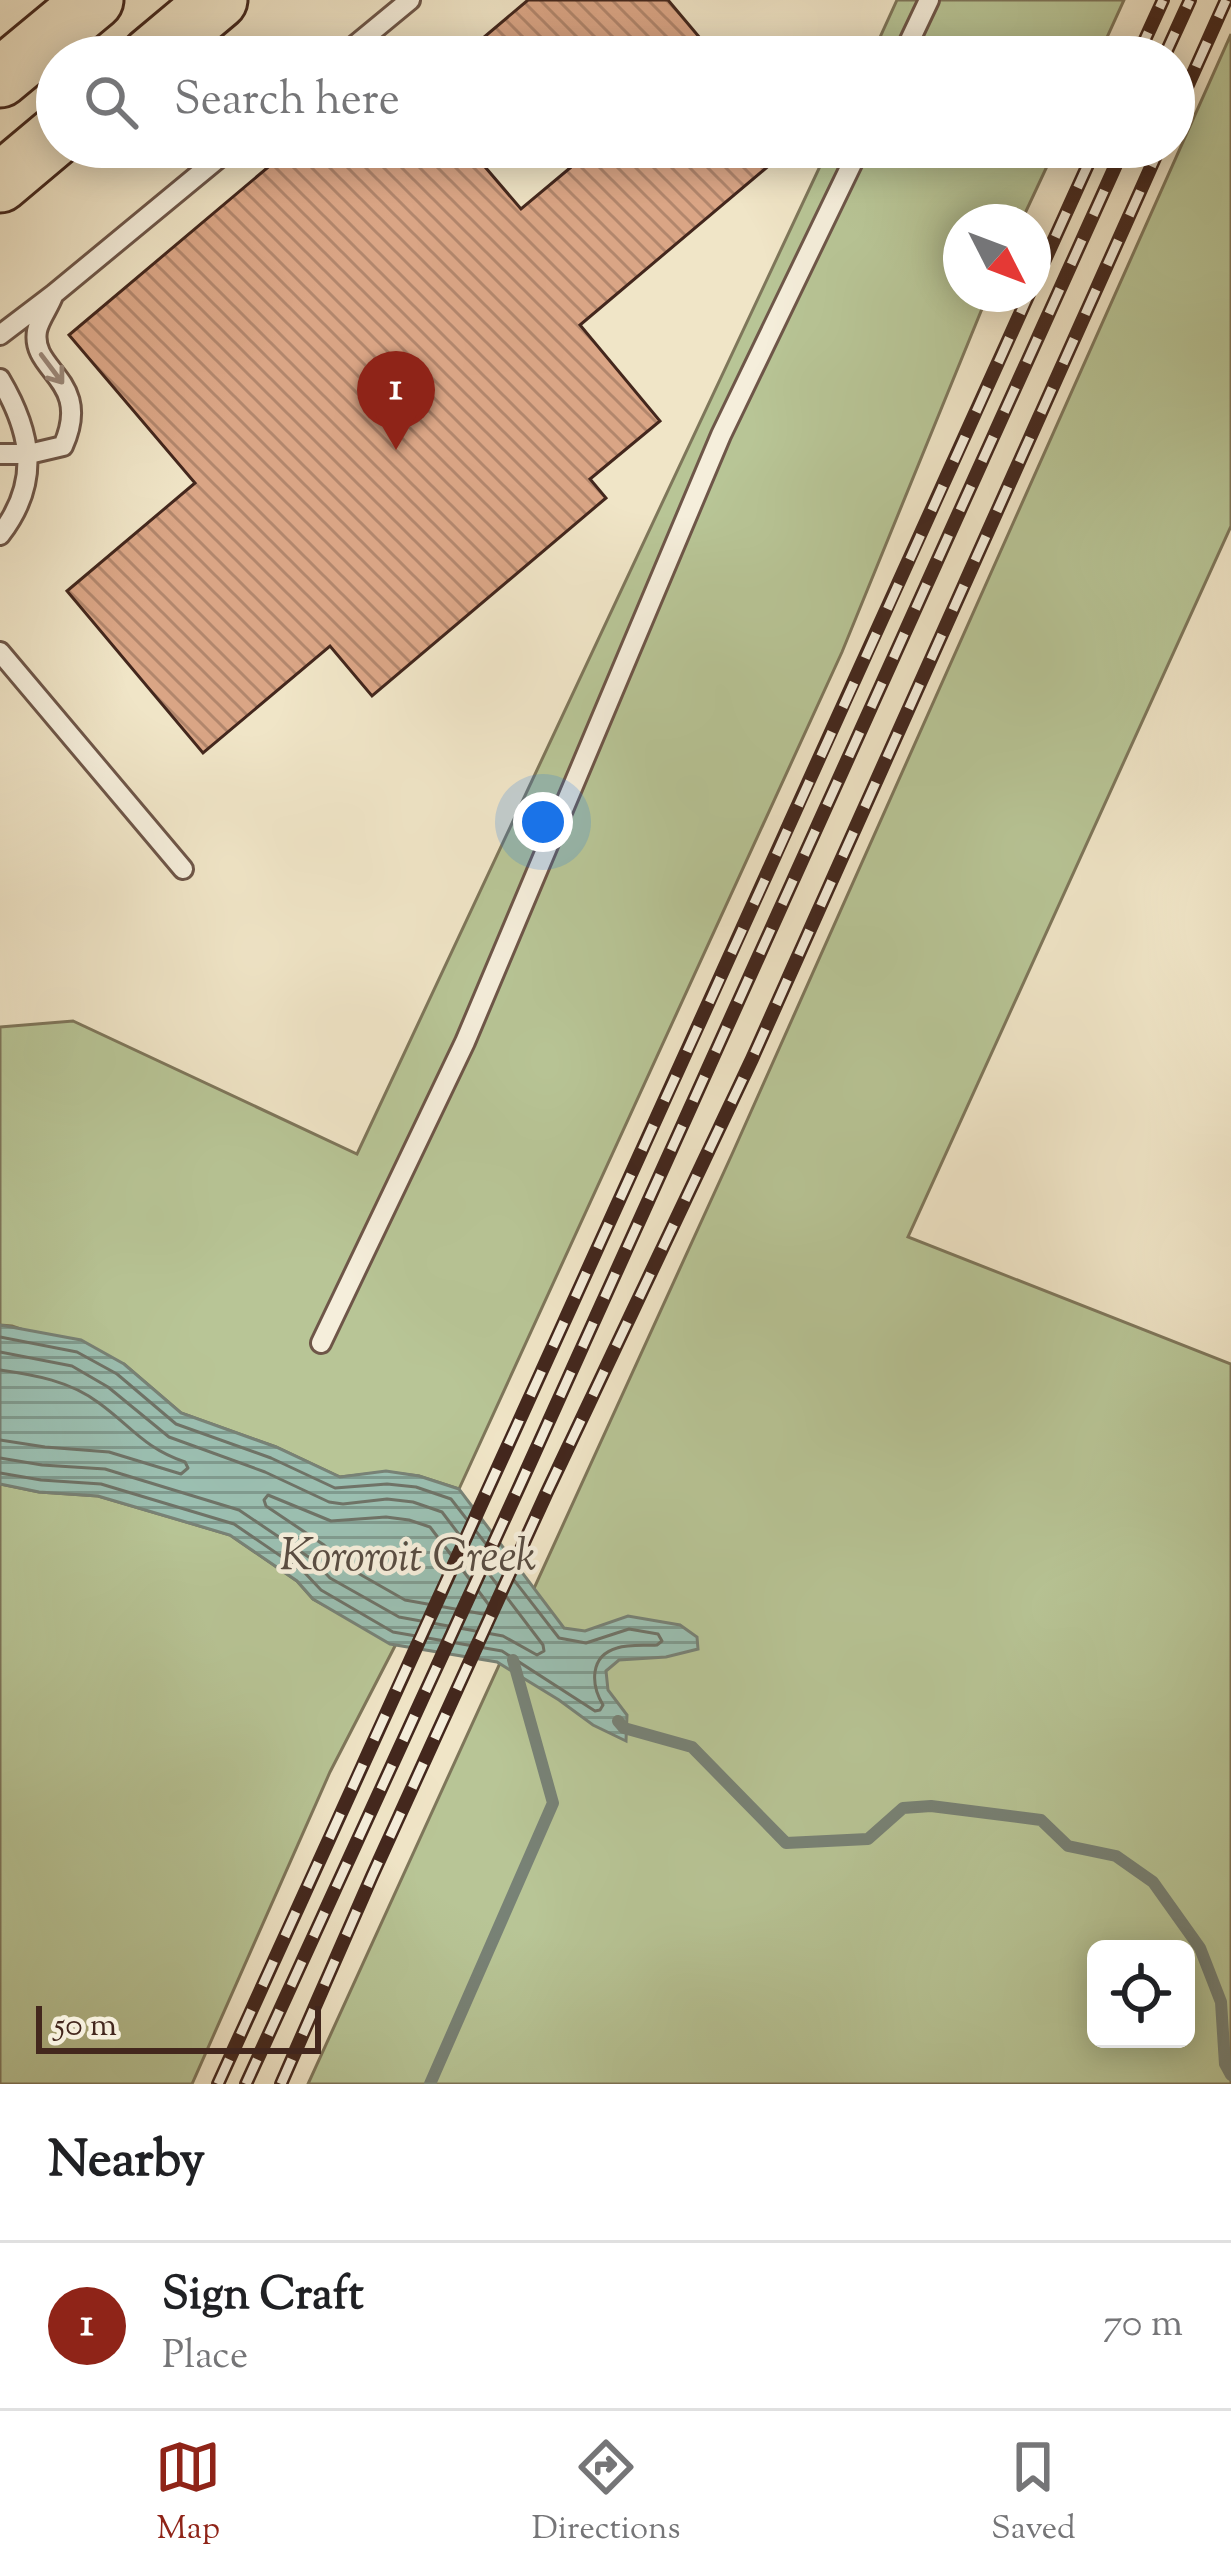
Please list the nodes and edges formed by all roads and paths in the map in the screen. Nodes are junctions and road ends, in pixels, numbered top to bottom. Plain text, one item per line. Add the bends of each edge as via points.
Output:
1 (94, 0) edge
2 (218, 0) edge
3 (410, 0) edge
4 (928, 0) edge
5 (51, 36) edge
6 (175, 36) edge
7 (366, 36) edge
8 (912, 36) edge
9 (36, 48) edge
10 (0, 78) edge
11 (36, 153) edge
12 (207, 168) edge
13 (850, 168) edge
14 (0, 183) edge
15 (55, 294) junction
16 (0, 335) edge
17 (0, 379) edge
18 (0, 454) edge
19 (29, 454) junction
20 (0, 535) edge
21 (0, 652) edge
22 (183, 869) dead end
23 (321, 1343) dead end

1 - 5 main road
2 - 6 main road
3 - 7 lane
4 - 8 lane
9 - 10 main road
11 - 14 main road
12 - 15 lane
13 - 23 lane via 721,435 465,1042
15 - 16 lane
15 -> 19 lane via 37,332 40,354 70,399 70,430 63,446
17 - 19 lane
18 - 19 lane
19 - 20 lane via 22,493
21 - 22 lane

